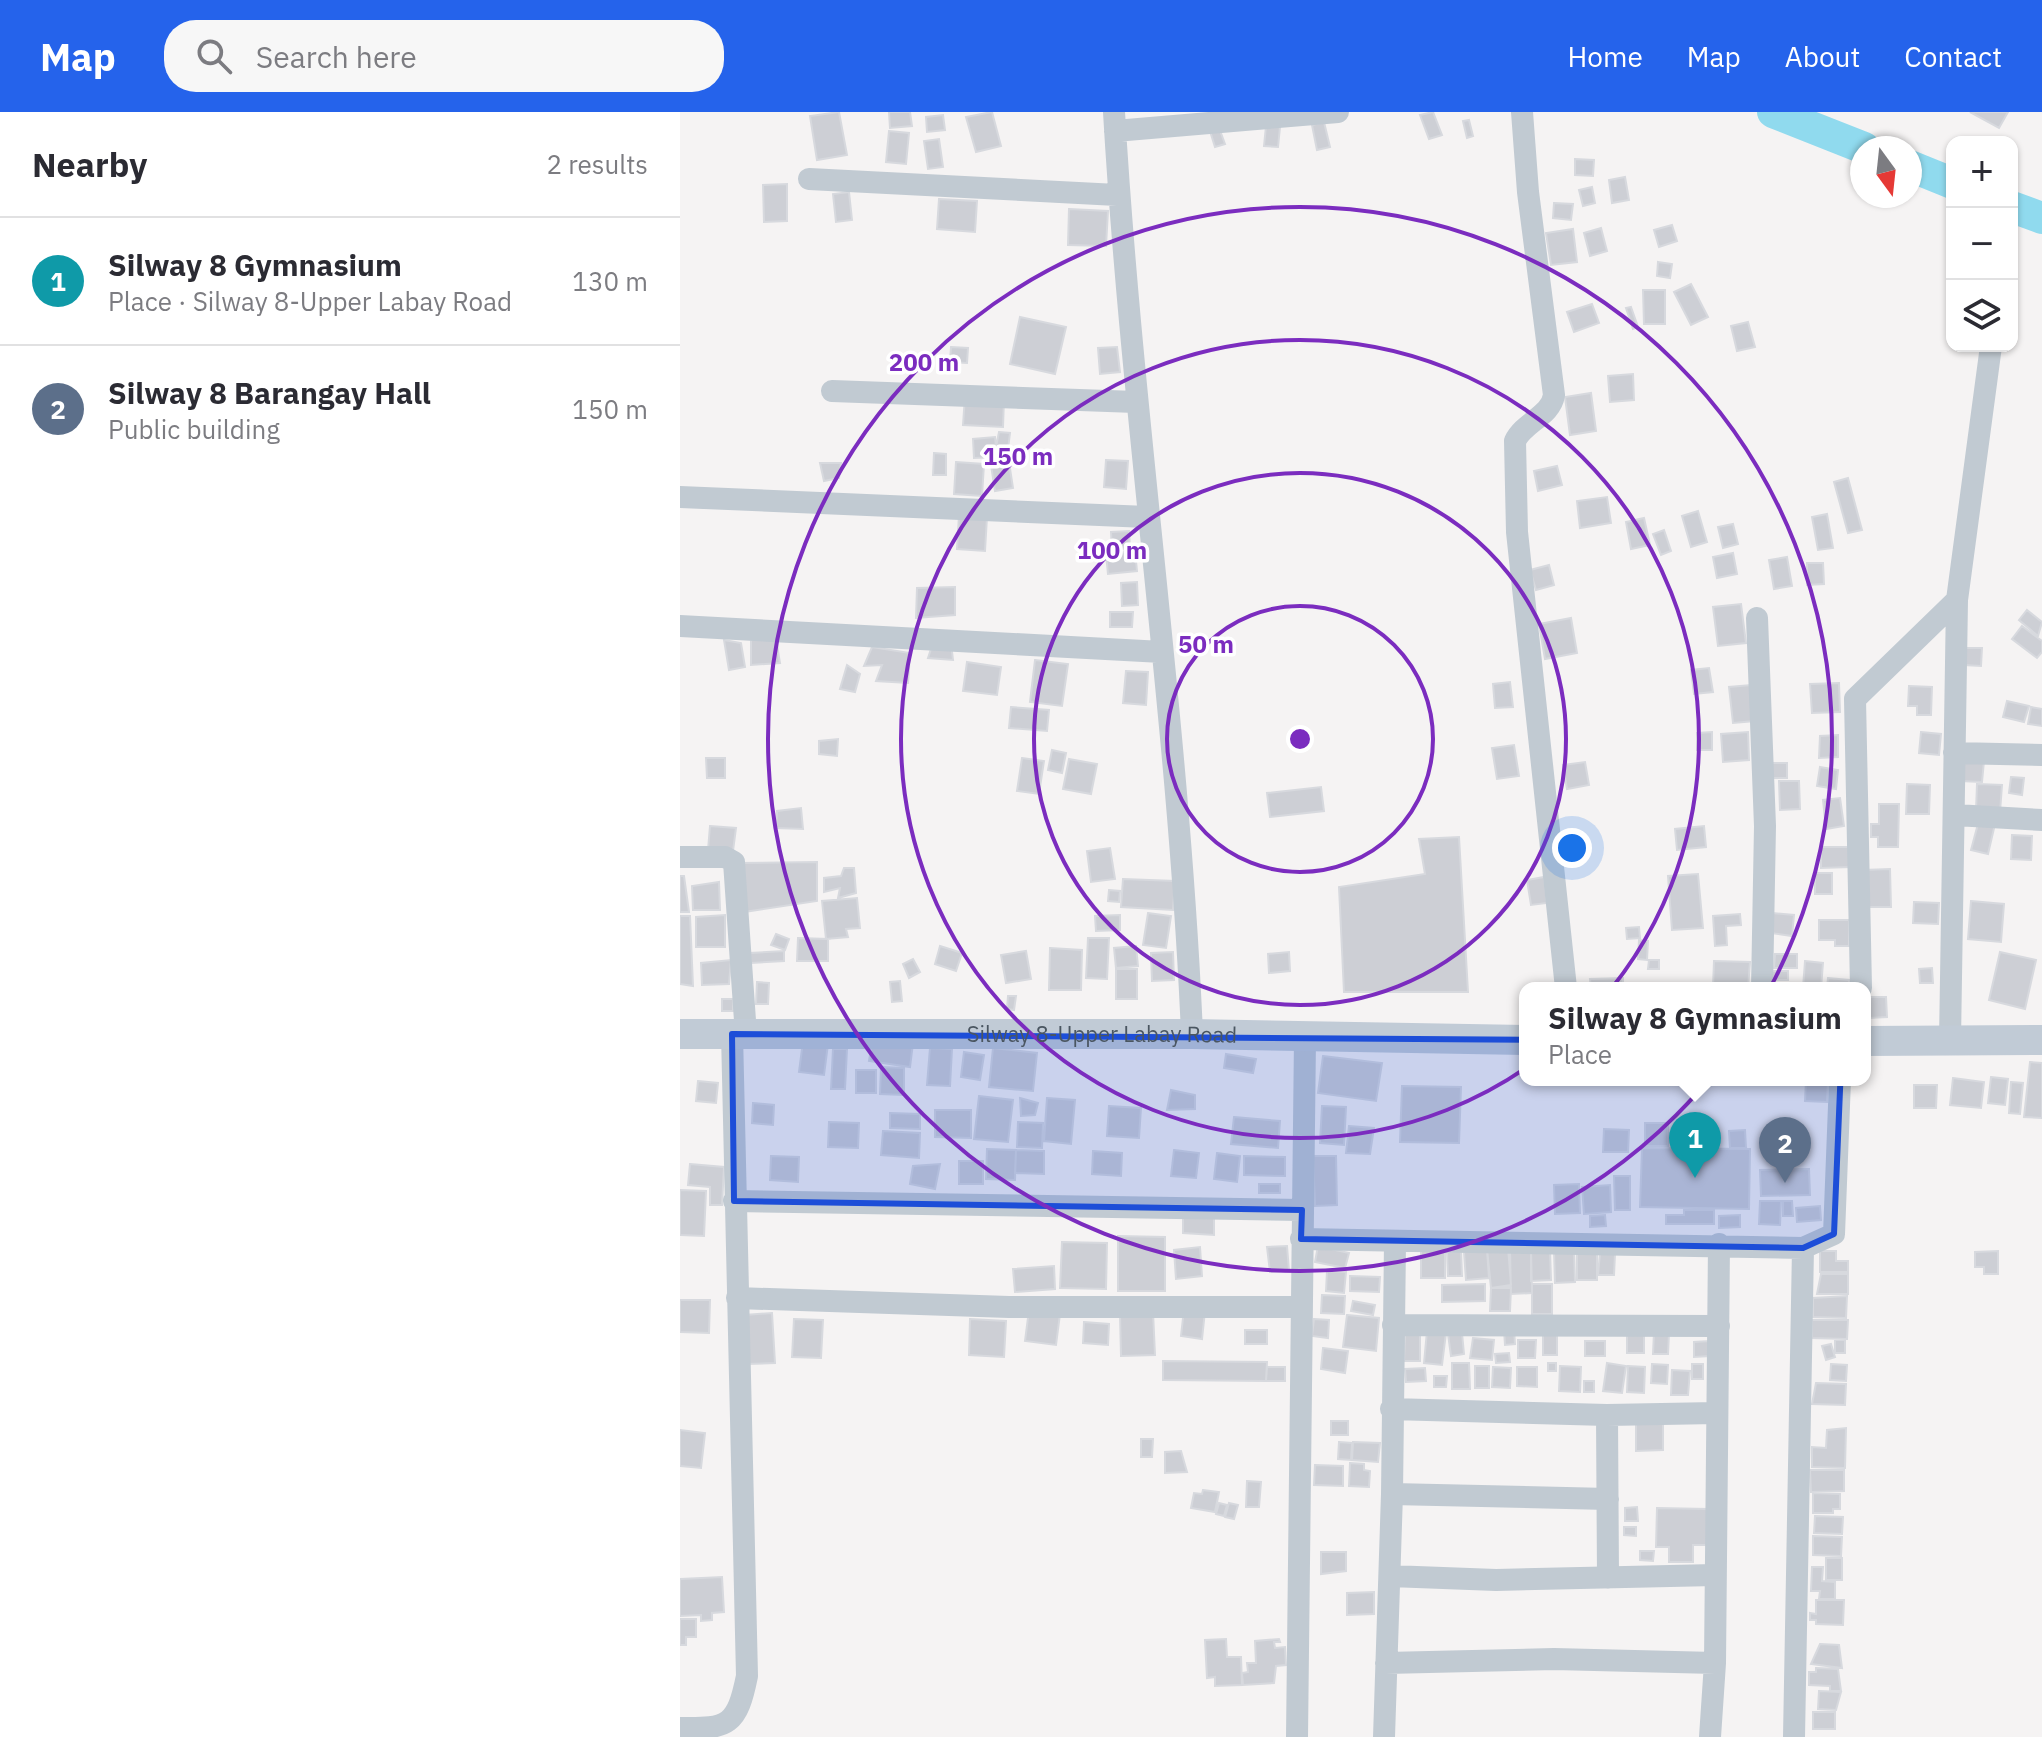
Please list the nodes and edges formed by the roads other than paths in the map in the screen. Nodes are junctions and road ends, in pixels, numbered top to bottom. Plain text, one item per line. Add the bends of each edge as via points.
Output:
1 (1338, 112) edge
2 (1522, 112) edge
3 (1114, 122) edge
4 (809, 179) dead end
5 (1117, 195) junction
6 (1990, 352) edge
7 (832, 391) dead end
8 (1136, 402) junction
9 (680, 497) edge
10 (1147, 517) junction
11 (1957, 600) junction
12 (1757, 618) dead end
13 (680, 626) edge
14 (1162, 652) junction
15 (1954, 753) junction
16 (2042, 755) edge
17 (1955, 815) junction
18 (2042, 820) edge
19 (680, 857) edge
20 (1565, 982) edge
21 (1762, 982) edge
22 (1861, 982) edge
23 (680, 1034) edge
24 (739, 1034) junction
25 (1192, 1034) junction
26 (1305, 1038) junction
27 (1519, 1040) edge
28 (2042, 1040) edge
29 (1871, 1041) edge
30 (1950, 1041) junction
31 (1840, 1086) edge
32 (734, 1201) junction
33 (1302, 1210) junction
34 (1301, 1239) junction
35 (1395, 1243) junction
36 (1719, 1244) junction
37 (1803, 1248) junction
38 (737, 1298) junction
39 (1300, 1307) junction
40 (1393, 1325) junction
41 (1719, 1326) junction
42 (1391, 1409) junction
43 (1716, 1413) junction
44 (1607, 1415) junction
45 (1392, 1494) junction
46 (1608, 1499) junction
47 (1715, 1575) junction
48 (1390, 1576) junction
49 (1608, 1578) junction
50 (1386, 1663) junction
51 (1715, 1663) junction
52 (680, 1728) edge
53 (1297, 1737) edge
54 (1384, 1737) edge
55 (1710, 1737) edge
56 (1794, 1737) edge

1 - 3 street
2 - 20 street via 1554,395 1551,407 1515,441 1517,532
3 - 5 street
4 - 5 street
5 - 8 street
6 - 11 street
7 - 8 street
8 - 10 street
9 - 10 street
10 - 14 street
11 - 15 street
11 - 22 street via 1855,699
12 - 21 street via 1765,826
13 - 14 street
14 - 25 street via 1186,889
15 - 16 street
15 - 17 street
17 - 18 street
17 - 30 street
19 - 24 street via 725,857 734,862
23 - 24 main road, Silway 8-Upper Labay Road
24 - 25 main road, Silway 8-Upper Labay Road
24 - 32 street
25 - 26 main road, Silway 8-Upper Labay Road
26 - 27 main road, Silway 8-Upper Labay Road
26 - 33 street
28 - 30 main road
29 - 30 main road
31 - 37 street via 1834,1234
32 - 33 street
32 - 38 street
33 - 34 street
34 - 35 street
34 - 39 street
35 - 36 street
35 - 40 street
36 - 37 street
36 - 41 street
37 - 56 street
38 - 39 street via 1009,1307
38 - 52 street via 747,1676 734,1720 722,1726
39 - 53 street
40 - 41 street
40 - 42 street
41 - 43 street
42 - 44 street
42 - 45 street
43 - 44 street
43 - 47 street
44 - 46 street
45 - 46 street
45 - 48 street
46 - 49 street
47 - 49 street
47 - 51 street
48 - 49 street
48 - 50 street
50 - 51 street
50 - 54 street
51 - 55 street

